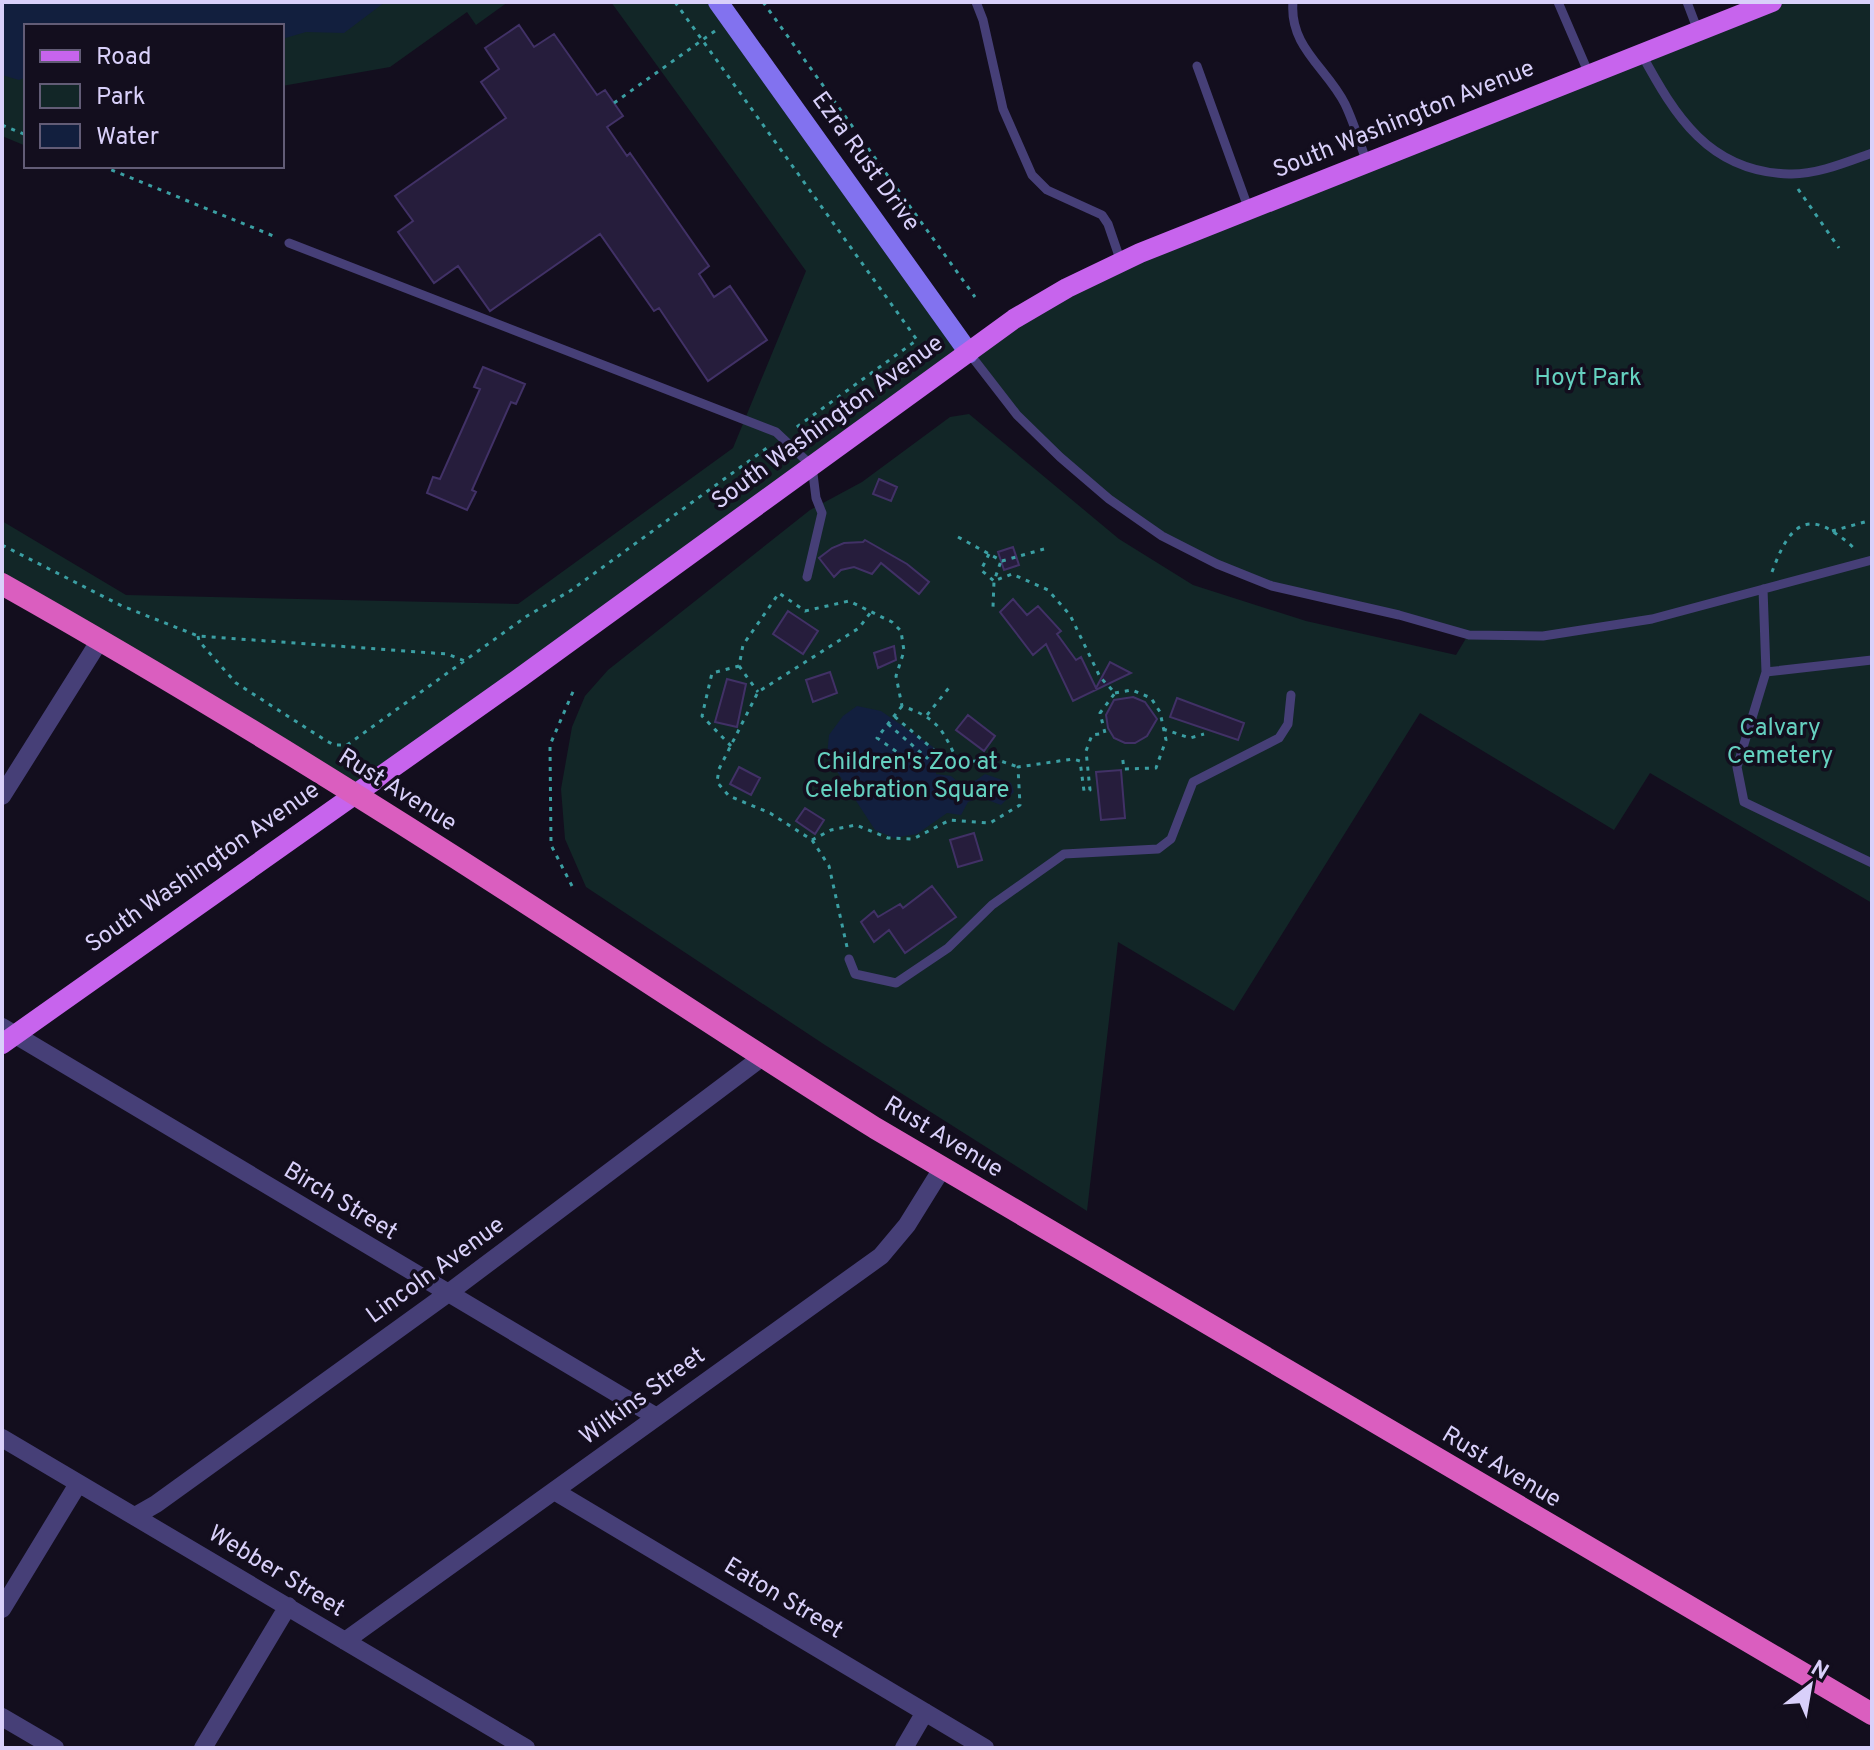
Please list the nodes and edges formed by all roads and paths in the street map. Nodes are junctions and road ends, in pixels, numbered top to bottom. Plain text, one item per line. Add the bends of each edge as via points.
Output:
1 (675, 2) edge
2 (718, 2) edge
3 (763, 2) edge
4 (976, 2) edge
5 (1293, 2) edge
6 (1558, 2) edge
7 (1687, 2) edge
8 (1772, 2) edge
9 (731, 20) junction
10 (1698, 31) junction
11 (702, 41) junction
12 (1641, 53) junction
13 (1197, 66) dead end
14 (1589, 74) junction
15 (614, 103) dead end
16 (2, 125) edge
17 (24, 134) edge
18 (1872, 153) edge
19 (1367, 163) junction
20 (107, 168) edge
21 (1790, 175) junction
22 (1249, 210) junction
23 (289, 243) joint
24 (1839, 248) dead end
25 (1121, 262) junction
26 (975, 297) dead end
27 (969, 353) junction
28 (782, 438) junction
29 (812, 466) junction
30 (1872, 520) edge
31 (1832, 531) junction
32 (958, 537) dead end
33 (2, 545) edge
34 (1044, 549) dead end
35 (989, 554) junction
36 (1002, 561) junction
37 (1868, 561) edge
38 (807, 577) dead end
39 (994, 581) junction
40 (2, 584) edge
41 (1763, 589) junction
42 (993, 607) dead end
43 (871, 612) junction
44 (198, 636) junction
45 (100, 640) junction
46 (1872, 660) edge
47 (465, 661) junction
48 (739, 666) junction
49 (1766, 672) junction
50 (952, 684) dead end
51 (575, 687) dead end
52 (758, 692) junction
53 (1115, 693) junction
54 (1291, 695) dead end
55 (902, 706) junction
56 (927, 715) junction
57 (894, 716) junction
58 (888, 724) junction
59 (1163, 729) junction
60 (1204, 734) dead end
61 (731, 746) junction
62 (1122, 754) dead end
63 (958, 762) junction
64 (1018, 767) junction
65 (352, 794) junction
66 (2, 796) edge
67 (812, 840) junction
68 (1872, 863) edge
69 (572, 886) dead end
70 (849, 959) joint
71 (6, 1035) edge
72 (761, 1058) junction
73 (943, 1167) junction
74 (447, 1294) junction
75 (655, 1416) junction
76 (2, 1438) edge
77 (78, 1484) junction
78 (556, 1492) junction
79 (135, 1516) junction
80 (288, 1606) junction
81 (2, 1609) edge
82 (345, 1641) junction
83 (925, 1712) junction
84 (1872, 1714) edge
85 (2, 1717) edge
86 (498, 1731) junction
87 (55, 1748) edge
88 (203, 1748) edge
89 (488, 1748) edge
90 (526, 1748) edge
91 (904, 1748) edge
92 (985, 1748) edge

1 - 11 path
2 - 9 main road, Ezra Rust Drive
3 - 26 path
4 - 25 lane via 1003,109 1032,175 1047,190 1102,215
5 - 19 lane via 1298,38 1345,105
6 - 14 lane
7 - 10 lane
8 - 10 main road, South Washington Avenue
9 - 11 path
9 - 27 main road, Ezra Rust Drive
10 - 12 main road, South Washington Avenue
11 - 15 path
11 - 28 path via 917,340
12 - 14 main road, South Washington Avenue
12 - 21 lane via 1688,130 1711,149 1744,167
13 - 22 lane
14 - 19 main road, South Washington Avenue
16 - 17 path
18 - 21 lane
19 - 22 main road, South Washington Avenue
20 - 23 path
21 - 24 path
22 - 25 main road, South Washington Avenue
23 - 28 lane
25 - 27 main road, South Washington Avenue via 1014,319
27 - 29 main road, South Washington Avenue
27 - 41 lane via 1017,415 1109,499 1162,536 1272,586 1469,635 1543,636 1652,619
28 - 29 lane
28 - 47 path
29 - 38 lane via 822,513
29 - 65 main road, South Washington Avenue
30 - 31 path
31 - 37 path
31 - 41 path via 1818,523 1791,533
32 - 35 path
33 - 44 path via 122,606
34 - 36 path
35 - 36 path
35 - 39 path via 981,570
36 - 39 path
37 - 41 lane
39 - 42 path
39 - 53 path via 1012,574 1048,590 1070,615 1100,677
40 - 45 highway, Rust Avenue
41 - 49 lane
43 - 48 path via 849,601 805,611 779,593 743,645
43 - 52 path via 859,628
43 - 55 path via 901,631 904,651 896,676
44 - 47 path via 447,654
44 - 47 path via 236,683 334,745 353,742
45 - 65 highway, Rust Avenue
45 - 66 street
46 - 49 lane
48 - 52 path
48 - 61 path via 712,673 702,716
49 - 68 lane via 1737,767 1744,802
50 - 56 path
51 - 69 path via 550,745 551,845
52 - 61 path
53 - 59 path via 1132,690 1151,698
53 - 64 path via 1100,713 1105,733 1092,735 1086,751 1090,790 1084,791 1080,761
54 - 70 lane via 1288,724 1279,738 1193,782 1171,839 1158,849 1064,854 896,983 855,974
55 - 56 path
55 - 57 path
56 - 63 path via 943,731
57 - 58 path
57 - 58 path via 934,750 927,758
58 - 63 path via 877,738 923,768 949,768
59 - 60 path via 1190,738
59 - 62 path via 1166,740 1156,768 1124,769
61 - 67 path via 717,782 729,796 770,813
63 - 64 path via 998,760
64 - 67 path via 1020,805 990,823 950,820 913,839 888,838 856,825
65 - 71 main road, South Washington Avenue
65 - 72 highway, Rust Avenue
67 - 70 path via 829,866
71 - 74 street, Birch Street
72 - 73 highway, Rust Avenue
72 - 74 street, Lincoln Avenue
73 - 75 street, Wilkins Street via 881,1256
73 - 84 highway, Rust Avenue
74 - 75 street, Birch Street
74 - 79 street, Lincoln Avenue
75 - 78 street, Wilkins Street
76 - 77 street, Webber Street
77 - 79 street, Webber Street
77 - 81 street
78 - 82 street, Wilkins Street
78 - 83 street, Eaton Street
79 - 80 street, Webber Street
80 - 82 street, Webber Street
80 - 88 street
82 - 86 street, Webber Street
83 - 91 street
83 - 92 street, Eaton Street
85 - 87 street
86 - 89 street
86 - 90 street, Webber Street

